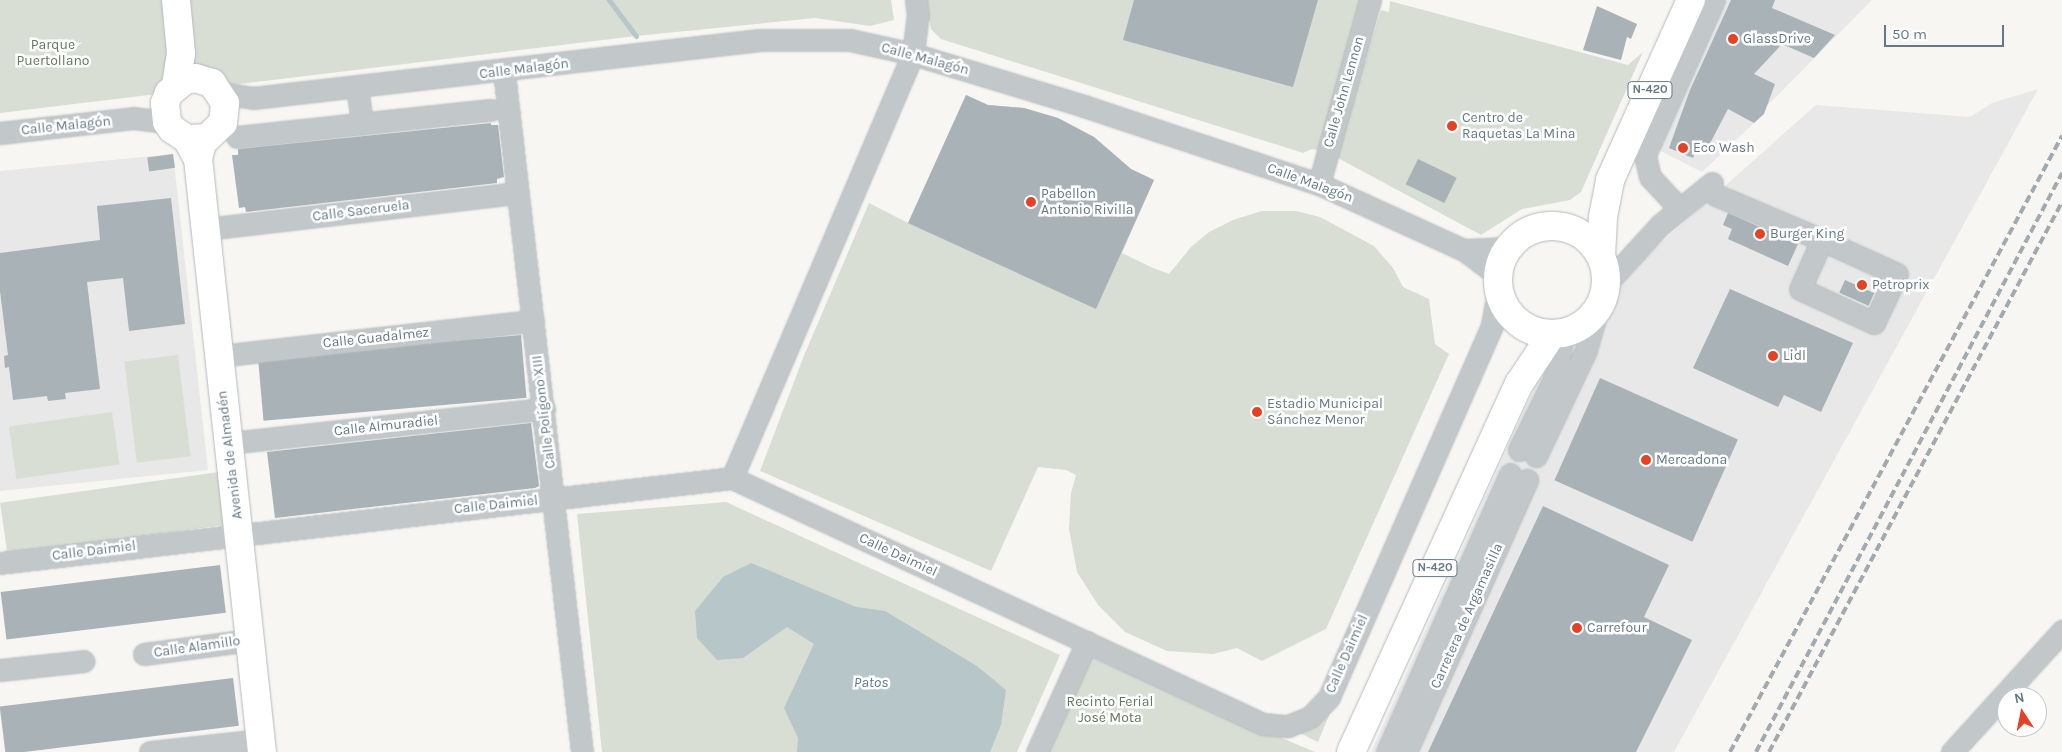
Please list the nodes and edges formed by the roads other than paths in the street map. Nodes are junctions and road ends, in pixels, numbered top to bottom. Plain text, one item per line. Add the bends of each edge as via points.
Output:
1 (176, 0) edge
2 (189, 0) edge
3 (904, 0) edge
4 (916, 0) edge
5 (1370, 0) edge
6 (1691, 0) edge
7 (1714, 0) edge
8 (913, 54) junction
9 (504, 72) junction
10 (357, 87) junction
11 (217, 95) junction
12 (491, 110) dead end
13 (184, 124) junction
14 (362, 124) junction
15 (0, 132) edge
16 (237, 138) dead end
17 (1610, 180) junction
18 (1319, 184) junction
19 (518, 193) junction
20 (1679, 208) junction
21 (1564, 226) junction
22 (205, 229) junction
23 (1822, 240) junction
24 (1507, 248) junction
25 (1464, 250) junction
26 (1603, 266) junction
27 (1498, 283) junction
28 (1597, 311) junction
29 (533, 321) junction
30 (1515, 321) junction
31 (1558, 334) junction
32 (219, 356) junction
33 (1519, 384) junction
34 (544, 409) junction
35 (229, 443) junction
36 (1527, 453) junction
37 (1518, 477) junction
38 (732, 478) junction
39 (554, 499) junction
40 (239, 533) junction
41 (0, 563) edge
42 (2062, 631) edge
43 (250, 640) junction
44 (1087, 642) junction
45 (144, 654) dead end
46 (84, 661) dead end
47 (0, 670) edge
48 (261, 746) edge
49 (150, 752) edge
50 (582, 752) edge
51 (1037, 752) edge
52 (1351, 752) edge
53 (1387, 752) edge
54 (1406, 752) edge
55 (1952, 752) edge

1 - 13 main road, Avenida de Almadén
2 - 11 main road via 195,52
3 - 8 street
4 - 8 street via 918,16
5 - 18 street, Calle John Lennon
6 - 17 main road, N-420
7 - 20 street via 1645,155 1650,176
8 - 9 street, Calle Malagón via 850,40 760,40
8 - 18 street, Calle Malagón
8 - 38 street
9 - 10 street, Calle Malagón
9 - 19 street, Calle Polígono XIII
10 - 11 street, Calle Malagón via 253,98
10 - 14 street
11 - 13 main road via 217,131
11 - 13 main road via 195,78
12 - 14 street
13 - 15 street, Calle Malagón via 133,118
13 - 22 main road, Avenida de Almadén
14 - 16 street
17 - 21 main road, N-420 via 1587,207
17 - 26 main road, N-420 via 1603,217
18 - 25 street, Calle Malagón
19 - 22 street, Calle Saceruela
19 - 29 street, Calle Polígono XIII
20 - 23 street via 1709,185 1716,195
20 - 26 street via 1636,249
21 - 24 main road via 1526,231
21 - 26 main road via 1582,234
22 - 32 main road, Avenida de Almadén
23 - 23 street via 1897,274 1874,323 1800,289
24 - 25 street, Calle Malagón
24 - 27 main road
25 - 27 street, Calle Malagón
26 - 28 main road, N-420
27 - 30 main road, N-420 via 1504,307
27 - 44 street, Calle Daimiel via 1492,325 1333,688 1310,717 1288,726 1263,724
28 - 31 main road, N-420 via 1576,329
28 - 36 street via 1586,350
29 - 32 street, Calle Guadalmez
29 - 34 street, Calle Polígono XIII
30 - 31 main road via 1532,331
30 - 33 main road, N-420
31 - 33 main road, N-420
31 - 36 street via 1557,373
32 - 35 main road, Avenida de Almadén
33 - 52 main road, N-420
34 - 35 street, Calle Almuradiel
34 - 39 street, Calle Polígono XIII
35 - 40 main road, Avenida de Almadén
36 - 37 street via 1508,460
37 - 53 street, Carretera de Argamasilla
37 - 54 street, Carretera de Argamasilla
38 - 39 street, Calle Daimiel
38 - 44 street, Calle Daimiel
39 - 40 street, Calle Daimiel
39 - 50 street, Calle Polígono XIII
40 - 41 street, Calle Daimiel
40 - 43 main road, Avenida de Almadén
42 - 55 street
43 - 45 street, Calle Alamillo
43 - 48 main road, Avenida de Almadén
44 - 51 street
46 - 47 street
48 - 49 street

